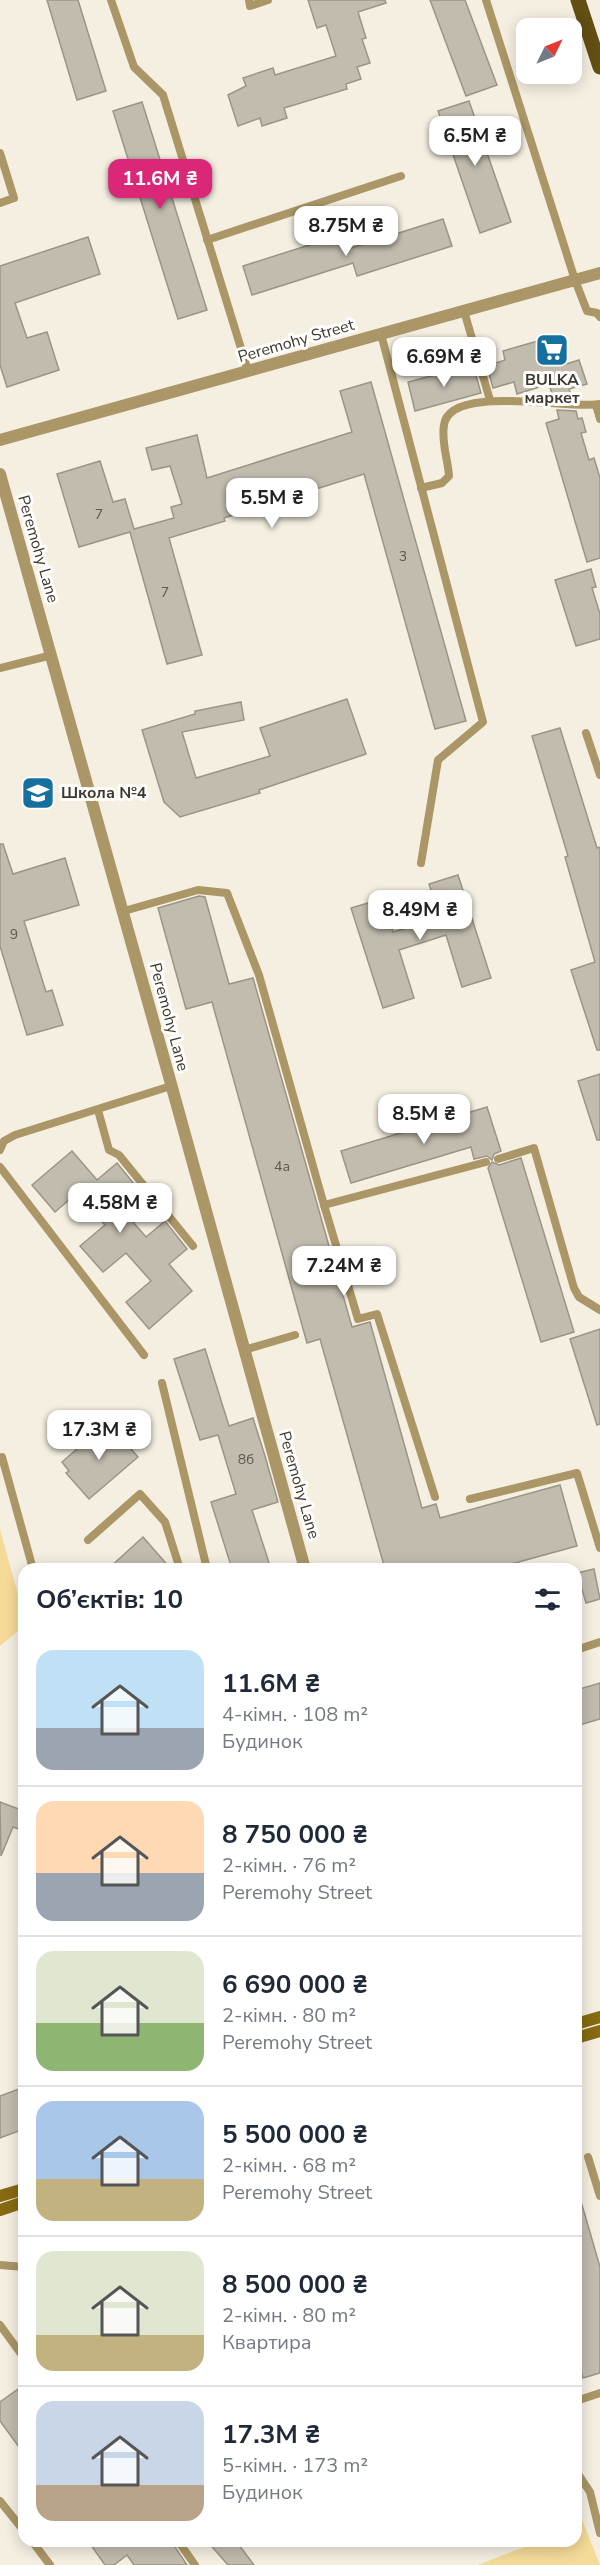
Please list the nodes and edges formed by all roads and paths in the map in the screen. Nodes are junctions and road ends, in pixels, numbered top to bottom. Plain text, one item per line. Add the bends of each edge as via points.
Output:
1 (111, 0) edge
2 (249, 0) edge
3 (268, 0) edge
4 (486, 0) edge
5 (578, 0) edge
6 (600, 66) edge
7 (0, 153) edge
8 (401, 176) dead end
9 (0, 203) edge
10 (207, 240) junction
11 (600, 273) edge
12 (575, 280) junction
13 (464, 311) junction
14 (600, 317) edge
15 (381, 334) junction
16 (248, 371) junction
17 (490, 400) junction
18 (598, 405) edge
19 (600, 419) edge
20 (0, 440) edge
21 (0, 474) edge
22 (421, 488) junction
23 (52, 655) junction
24 (0, 668) edge
25 (585, 733) dead end
26 (600, 775) edge
27 (421, 863) dead end
28 (124, 910) junction
29 (171, 1086) junction
30 (98, 1110) junction
31 (0, 1150) edge
32 (498, 1159) dead end
33 (486, 1162) dead end
34 (0, 1167) edge
35 (324, 1205) junction
36 (193, 1246) dead end
37 (600, 1310) edge
38 (295, 1335) dead end
39 (244, 1350) junction
40 (144, 1355) dead end
41 (162, 1383) dead end
42 (2, 1457) dead end
43 (435, 1497) dead end
44 (470, 1499) dead end
45 (88, 1540) dead end
46 (600, 1548) edge
47 (31, 1563) edge
48 (178, 1563) edge
49 (206, 1563) edge
50 (303, 1563) edge
51 (600, 1642) edge
52 (582, 1648) edge
53 (600, 2017) edge
54 (582, 2022) edge
55 (600, 2031) edge
56 (582, 2036) edge
57 (588, 2157) dead end
58 (18, 2191) edge
59 (0, 2196) edge
60 (600, 2196) edge
61 (18, 2204) edge
62 (0, 2210) edge
63 (0, 2265) edge
64 (18, 2266) edge
65 (0, 2325) edge
66 (18, 2350) edge
67 (600, 2393) edge
68 (582, 2399) edge
69 (582, 2480) edge
70 (0, 2501) edge
71 (18, 2524) edge
72 (600, 2533) edge
73 (36, 2547) edge
74 (182, 2547) edge
75 (50, 2565) edge
76 (195, 2565) edge

1 - 10 lane via 134,68 163,95
2 - 3 lane via 250,6
4 - 12 lane
5 - 6 main road
7 - 9 lane via 14,198
8 - 10 lane
10 - 16 lane
11 - 12 street, Peremohy Street
12 - 13 street, Peremohy Street
12 - 14 lane via 586,311
13 - 15 street, Peremohy Street
13 - 17 lane
15 - 16 street, Peremohy Street
15 - 22 lane
16 - 20 street, Peremohy Street
17 - 18 lane
17 - 22 lane via 449,414 443,424 449,476 442,483
18 - 19 lane
21 - 23 street, Peremohy Lane
22 - 27 lane via 483,722 438,760
23 - 24 lane
23 - 28 street, Peremohy Lane
25 - 26 lane
28 - 29 street, Peremohy Lane
28 - 35 lane via 198,890 227,893 259,975
29 - 30 lane
29 - 39 street, Peremohy Lane
30 - 31 lane via 15,1135 4,1141
30 - 36 lane via 109,1150 119,1155
32 - 37 lane via 534,1148 574,1288 579,1297
33 - 35 lane
34 - 40 lane
35 - 43 lane via 358,1319 377,1314
38 - 39 lane
39 - 50 street, Peremohy Lane
41 - 49 lane
42 - 47 lane
44 - 46 lane via 577,1473
45 - 48 lane via 140,1494 165,1522
51 - 52 lane
53 - 54 main road
55 - 56 main road
57 - 60 lane
58 - 59 main road
61 - 62 main road
63 - 64 lane
65 - 66 lane
67 - 68 lane
69 - 72 lane via 590,2492
70 - 71 lane
73 - 75 lane
74 - 76 lane

